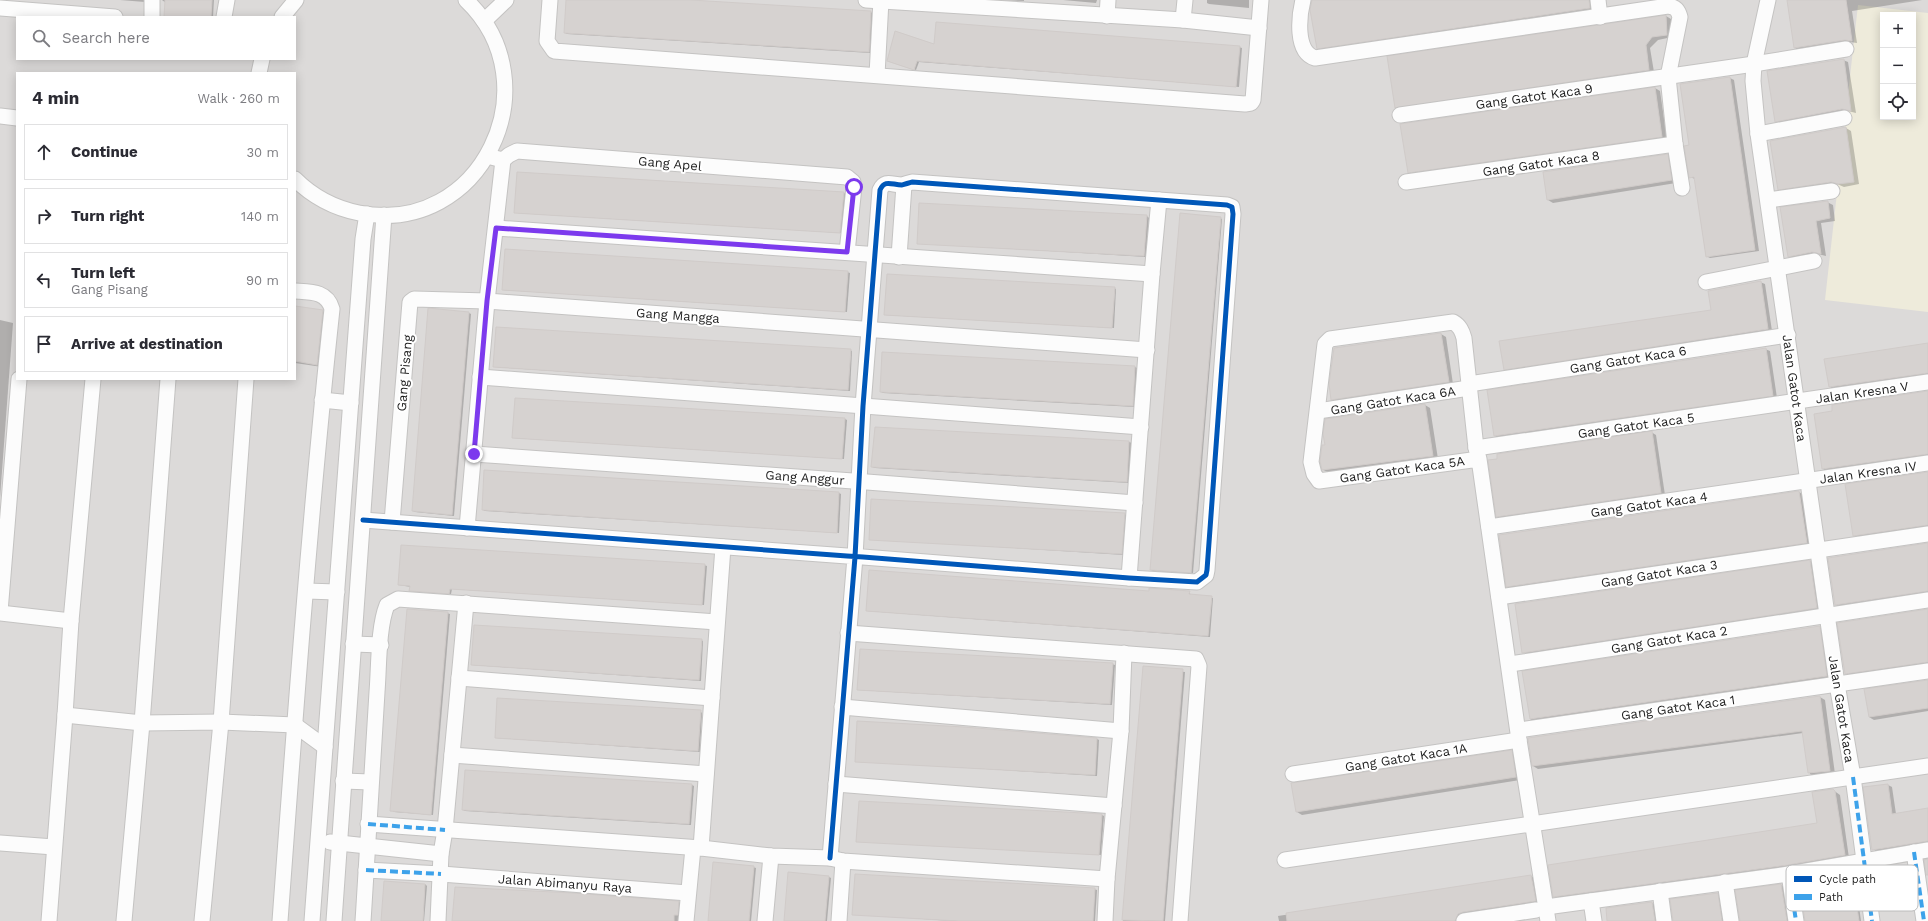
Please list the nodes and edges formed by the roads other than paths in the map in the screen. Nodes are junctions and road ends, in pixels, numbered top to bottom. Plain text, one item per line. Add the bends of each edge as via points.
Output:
1 (152, 0) edge
2 (227, 0) edge
3 (296, 0) edge
4 (466, 0) edge
5 (506, 0) edge
6 (550, 0) edge
7 (876, 0) edge
8 (1108, 0) edge
9 (1185, 0) edge
10 (1261, 0) edge
11 (1303, 0) edge
12 (1598, 0) edge
13 (1768, 0) edge
14 (957, 3) edge
15 (1033, 6) edge
16 (0, 8) edge
17 (103, 16) edge
18 (152, 16) edge
19 (224, 16) edge
20 (283, 16) edge
21 (1106, 16) junction
22 (1600, 17) junction
23 (1183, 20) junction
24 (484, 21) junction
25 (1259, 28) junction
26 (1846, 49) dead end
27 (262, 60) edge
28 (1754, 64) junction
29 (259, 72) edge
30 (877, 74) junction
31 (1668, 77) junction
32 (1400, 115) dead end
33 (0, 116) edge
34 (16, 118) edge
35 (1844, 118) dead end
36 (1758, 134) junction
37 (1675, 144) junction
38 (496, 158) junction
39 (296, 180) edge
40 (1406, 182) dead end
41 (904, 185) junction
42 (1682, 188) dead end
43 (1832, 191) dead end
44 (1159, 200) junction
45 (1768, 200) junction
46 (366, 214) junction
47 (384, 215) junction
48 (496, 228) junction
49 (847, 252) junction
50 (875, 254) junction
51 (899, 257) junction
52 (1814, 261) dead end
53 (1777, 268) junction
54 (1152, 274) junction
55 (1706, 282) dead end
56 (296, 291) edge
57 (487, 301) junction
58 (870, 330) junction
59 (1788, 335) junction
60 (1147, 350) junction
61 (480, 377) junction
62 (19, 380) edge
63 (93, 380) edge
64 (168, 380) edge
65 (246, 380) edge
66 (1928, 382) edge
67 (1469, 386) junction
68 (322, 400) junction
69 (1796, 402) junction
70 (351, 403) junction
71 (863, 406) junction
72 (1318, 411) junction
73 (1141, 427) junction
74 (1478, 453) junction
75 (474, 454) junction
76 (1928, 463) edge
77 (858, 481) junction
78 (1809, 481) junction
79 (1135, 503) junction
80 (363, 520) junction
81 (392, 522) junction
82 (1489, 527) junction
83 (467, 528) junction
84 (1928, 534) edge
85 (723, 547) junction
86 (1819, 550) junction
87 (855, 557) junction
88 (1129, 578) junction
89 (306, 591) junction
90 (336, 592) junction
91 (1499, 597) junction
92 (1928, 600) edge
93 (466, 603) junction
94 (0, 613) edge
95 (1828, 614) junction
96 (71, 621) junction
97 (717, 622) junction
98 (848, 633) junction
99 (353, 644) junction
100 (381, 645) junction
101 (1124, 653) junction
102 (1510, 664) junction
103 (1928, 671) edge
104 (459, 678) junction
105 (1837, 684) junction
106 (712, 698) junction
107 (842, 707) junction
108 (65, 715) junction
109 (220, 722) junction
110 (142, 723) junction
111 (295, 725) junction
112 (1121, 731) junction
113 (1519, 735) junction
114 (325, 746) junction
115 (452, 755) junction
116 (1928, 766) edge
117 (706, 774) junction
118 (1293, 774) dead end
119 (1853, 776) junction
120 (343, 780) junction
121 (371, 782) junction
122 (836, 784) junction
123 (1114, 806) junction
124 (368, 824) junction
125 (1532, 824) junction
126 (445, 830) junction
127 (318, 842) junction
128 (340, 842) junction
129 (0, 843) edge
130 (367, 845) junction
131 (54, 847) junction
132 (697, 848) junction
133 (1921, 851) edge
134 (441, 854) junction
135 (771, 856) junction
136 (837, 859) junction
137 (1285, 860) dead end
138 (1864, 860) junction
139 (1837, 865) edge
140 (1865, 865) edge
141 (366, 870) junction
142 (441, 874) junction
143 (1786, 874) edge
144 (1107, 879) junction
145 (1725, 882) junction
146 (1660, 891) junction
147 (688, 893) junction
148 (1591, 901) junction
149 (1795, 911) edge
150 (1871, 911) edge
151 (1543, 913) edge
152 (49, 921) edge
153 (124, 921) edge
154 (202, 921) edge
155 (280, 921) edge
156 (312, 921) edge
157 (334, 921) edge
158 (363, 921) edge
159 (438, 921) edge
160 (686, 921) edge
161 (766, 921) edge
162 (839, 921) edge
163 (1104, 921) edge
164 (1180, 921) edge
165 (1464, 921) edge
166 (1594, 921) edge
167 (1664, 921) edge
168 (1731, 921) edge
169 (1796, 921) edge
170 (1872, 921) edge
171 (1924, 921) edge

1 - 18 street
2 - 19 street
3 - 20 street
4 - 24 street
5 - 24 street
6 - 30 street via 547,41 554,51
7 - 14 street
7 - 30 street
8 - 21 street
9 - 23 street
10 - 25 street
11 - 22 street via 1300,29 1303,48 1315,58
12 - 22 street
13 - 28 street, Jalan Gatot Kaca
14 - 15 street
15 - 21 street
16 - 17 street
21 - 23 street
22 - 31 street via 1668,6 1678,10 1680,17
23 - 25 street
24 - 38 street via 500,53 505,88
25 - 30 street via 1253,100 1245,104
26 - 28 street, Gang Gatot Kaca 9
27 - 29 street
28 - 31 street, Gang Gatot Kaca 9
28 - 36 street, Jalan Gatot Kaca
31 - 32 street, Gang Gatot Kaca 9
31 - 37 street
33 - 34 street
35 - 36 street
36 - 45 street, Jalan Gatot Kaca
37 - 40 street, Gang Gatot Kaca 8
37 - 42 street
38 - 47 street via 441,200 419,210
38 - 48 street
38 - 49 street, Gang Apel via 517,151 847,177 853,182 854,187
39 - 46 street via 317,197 332,205
41 - 44 street via 912,182
41 - 50 street via 882,185
41 - 51 street
43 - 45 street
44 - 54 street
44 - 88 street via 1227,205 1232,207 1233,214 1207,570 1206,575 1197,582
45 - 53 street, Jalan Gatot Kaca
46 - 47 street
46 - 70 street
47 - 80 street
48 - 49 street
48 - 57 street
49 - 50 street
50 - 51 street
50 - 58 street
51 - 54 street
52 - 53 street
53 - 55 street
53 - 59 street, Jalan Gatot Kaca
54 - 60 street
56 - 68 street via 323,295 329,300 332,309
57 - 58 street, Gang Mangga
57 - 61 street
57 - 81 street, Gang Pisang via 414,299 410,302
58 - 60 street, Gang Mangga
58 - 71 street
59 - 67 street, Gang Gatot Kaca 6
59 - 69 street, Jalan Gatot Kaca
60 - 73 street
61 - 71 street
61 - 75 street
62 - 94 street
63 - 96 street
64 - 110 street
65 - 109 street
66 - 69 street, Jalan Kresna V
67 - 72 street, Gang Gatot Kaca 6A
67 - 72 street via 1464,338 1458,325 1453,322 1330,339 1323,350
67 - 74 street
68 - 70 street
68 - 89 street
69 - 74 street, Gang Gatot Kaca 5
69 - 78 street, Jalan Gatot Kaca
70 - 90 street
71 - 73 street
71 - 77 street
72 - 74 street, Gang Gatot Kaca 5A via 1311,462 1319,481
73 - 79 street
74 - 82 street
75 - 77 street, Gang Anggur
75 - 83 street
76 - 78 street, Jalan Kresna IV
77 - 79 street, Gang Anggur
77 - 87 street
78 - 82 street, Gang Gatot Kaca 4
78 - 86 street, Jalan Gatot Kaca
79 - 88 street
80 - 81 street
80 - 99 street
81 - 83 street
82 - 91 street
83 - 85 street
84 - 86 street, Gang Gatot Kaca 3
85 - 87 street
85 - 97 street
86 - 91 street, Gang Gatot Kaca 3
86 - 95 street, Jalan Gatot Kaca
87 - 88 street
87 - 98 street
89 - 90 street
89 - 111 street
90 - 114 street
91 - 102 street
92 - 95 street, Gang Gatot Kaca 2
93 - 97 street
93 - 100 street via 398,599 393,601 387,605 384,612
93 - 104 street
94 - 96 street
95 - 102 street, Gang Gatot Kaca 2
95 - 105 street, Jalan Gatot Kaca
96 - 108 street
97 - 106 street
98 - 101 street
98 - 107 street
99 - 100 street
99 - 120 street
100 - 121 street
101 - 112 street
101 - 164 street via 1196,659 1199,666
102 - 113 street
103 - 105 street, Gang Gatot Kaca 1
104 - 106 street
104 - 115 street
105 - 113 street, Gang Gatot Kaca 1
105 - 119 street, Jalan Gatot Kaca
106 - 117 street
107 - 112 street
107 - 122 street
108 - 110 street
108 - 131 street
109 - 110 street
109 - 111 street
109 - 154 street
110 - 153 street
111 - 114 street
111 - 155 street
112 - 123 street
113 - 118 street, Gang Gatot Kaca 1A
113 - 125 street
114 - 127 street
115 - 117 street
115 - 126 street
116 - 119 street
117 - 132 street
119 - 125 street
119 - 138 street, Jalan Gatot Kaca
120 - 121 street
120 - 128 street
121 - 124 street
122 - 123 street
122 - 136 street
123 - 144 street
124 - 126 street
124 - 130 street
125 - 137 street
125 - 151 street
126 - 132 street
126 - 134 street
127 - 128 street
127 - 156 street
128 - 130 street
128 - 157 street
129 - 131 street
130 - 134 street
130 - 141 street
131 - 152 street
132 - 135 street
132 - 147 street
133 - 138 street
133 - 171 street
134 - 142 street
135 - 136 street
135 - 161 street
136 - 144 street
136 - 162 street
138 - 139 street
138 - 140 street, Jalan Gatot Kaca
141 - 142 street, Jalan Abimanyu Raya
141 - 158 street
142 - 147 street, Jalan Abimanyu Raya
142 - 159 street
143 - 145 street
144 - 163 street
145 - 146 street
145 - 168 street
146 - 148 street
146 - 167 street
147 - 160 street
148 - 151 street
148 - 166 street
149 - 169 street
150 - 170 street, Jalan Gatot Kaca
151 - 165 street

